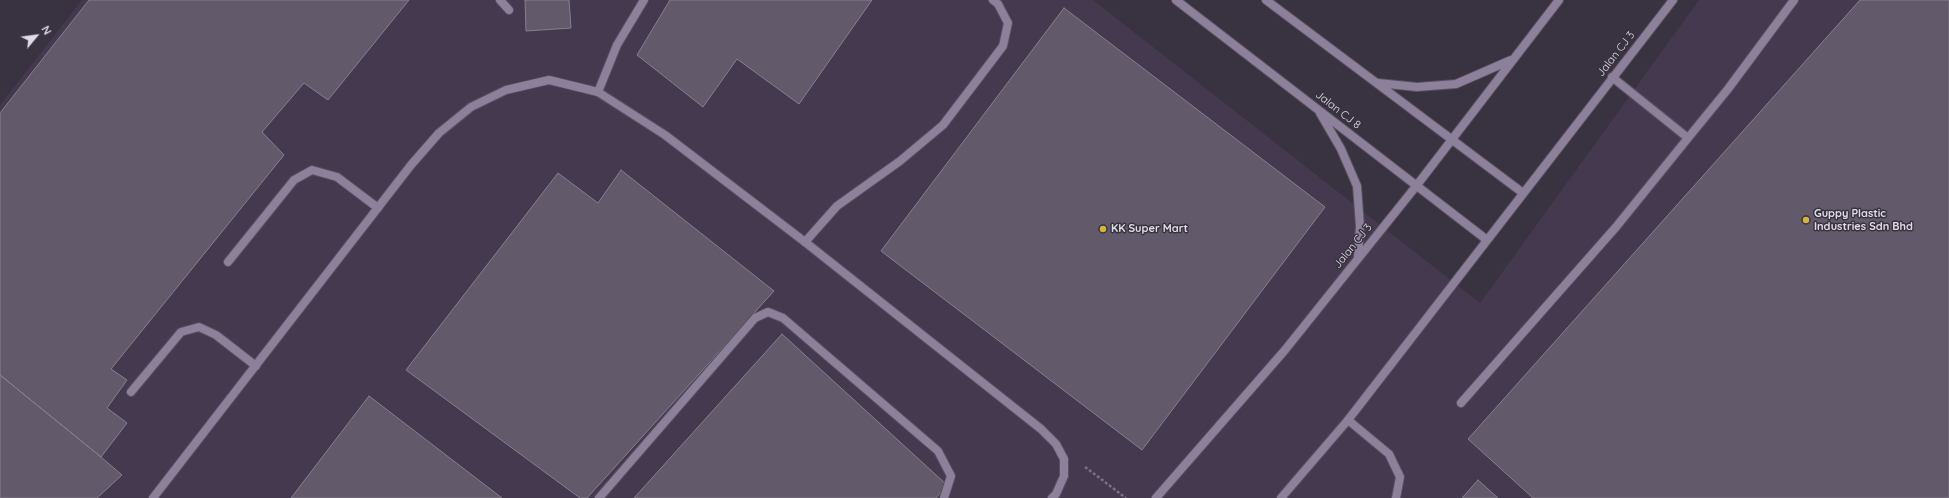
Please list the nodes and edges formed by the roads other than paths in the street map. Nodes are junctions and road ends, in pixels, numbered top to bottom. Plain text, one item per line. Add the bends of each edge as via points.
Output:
1 (500, 0) edge
2 (644, 0) edge
3 (993, 0) edge
4 (1176, 0) edge
5 (1266, 0) edge
6 (1559, 0) edge
7 (1673, 0) edge
8 (1794, 0) edge
9 (509, 10) dead end
10 (1513, 59) junction
11 (1612, 77) junction
12 (1377, 83) junction
13 (598, 92) junction
14 (1318, 108) junction
15 (1688, 138) junction
16 (1451, 140) junction
17 (1417, 185) junction
18 (1523, 193) junction
19 (378, 208) junction
20 (1487, 240) junction
21 (805, 242) junction
22 (1358, 257) junction
23 (228, 262) dead end
24 (256, 366) junction
25 (131, 392) dead end
26 (1462, 403) dead end
27 (1348, 420) junction
28 (154, 498) edge
29 (598, 498) edge
30 (944, 498) edge
31 (1052, 498) edge
32 (1156, 498) edge
33 (1280, 498) edge
34 (1396, 498) edge

1 - 9 street
2 - 13 street via 617,45
3 - 21 street via 998,4 1008,23 1003,46 943,125 900,161 837,206
4 - 14 street, Jalan CJ 8
5 - 12 street
6 - 10 street, Jalan CJ 3
7 - 11 street, Jalan CJ 3
8 - 15 street
10 - 12 street via 1456,84 1417,87
10 - 16 street, Jalan CJ 3
11 - 15 street
11 - 18 street, Jalan CJ 3
12 - 16 street
13 - 19 street via 549,80 506,90 471,107 439,133
13 - 21 street via 665,135
14 - 17 street, Jalan CJ 8
14 - 22 street via 1341,149 1357,186 1360,226
15 - 26 street via 1616,228
16 - 17 street, Jalan CJ 3
16 - 18 street
17 - 20 street, Jalan CJ 8
17 - 22 street, Jalan CJ 3
18 - 20 street, Jalan CJ 3
19 - 23 street via 337,177 312,170 294,180
19 - 24 street
20 - 27 street, Jalan CJ 3
21 - 31 street via 1041,429 1056,444 1064,459 1064,476
22 - 32 street, Jalan CJ 3 via 1285,350
24 - 25 street via 216,335 199,327 181,332
24 - 28 street
27 - 33 street, Jalan CJ 3
27 - 34 street via 1389,454 1400,477
29 - 30 street via 755,318 768,312 783,318 938,451 951,476

